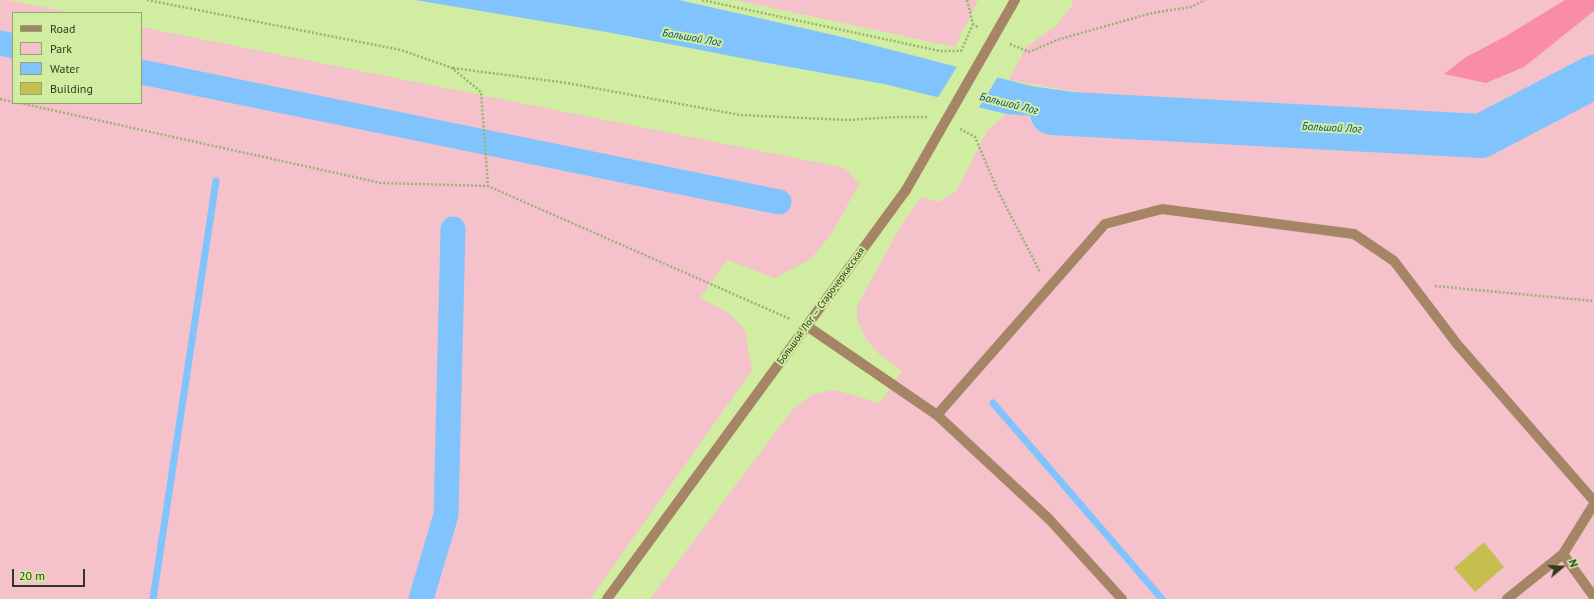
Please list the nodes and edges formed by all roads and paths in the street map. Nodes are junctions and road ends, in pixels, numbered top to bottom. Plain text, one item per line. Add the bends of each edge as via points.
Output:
1 (147, 0) edge
2 (702, 0) edge
3 (967, 0) edge
4 (1015, 0) edge
5 (1205, 0) edge
6 (973, 24) junction
7 (982, 30) dead end
8 (1009, 43) dead end
9 (452, 68) junction
10 (0, 99) edge
11 (12, 102) edge
12 (25, 104) edge
13 (935, 117) dead end
14 (955, 127) dead end
15 (488, 186) junction
16 (1411, 284) junction
17 (1049, 288) junction
18 (1594, 301) edge
19 (807, 326) junction
20 (937, 415) junction
21 (1594, 503) edge
22 (1563, 554) junction
23 (1594, 597) edge
24 (607, 599) edge
25 (1122, 599) edge
26 (1507, 599) edge

1 - 9 path via 401,50
2 - 6 path via 940,51 961,51
3 - 6 path
4 - 19 street, Большой Лог – Старочеркасская, bridge via 906,190
5 - 8 path via 1191,7 1152,13 1057,40 1029,52
6 - 7 path
9 - 13 path via 567,83 740,115 848,120
9 - 15 path via 481,92
10 - 11 path
12 - 15 path via 381,183
14 - 17 path via 975,137 997,189
15 - 19 path
16 - 17 street via 1394,261 1354,234 1162,209 1106,224
16 - 18 path
16 - 21 street via 1457,344
17 - 20 street
19 - 20 street
19 - 24 street, Большой Лог – Старочеркасская
20 - 25 street via 1050,519
21 - 22 street
22 - 23 street
22 - 26 street

